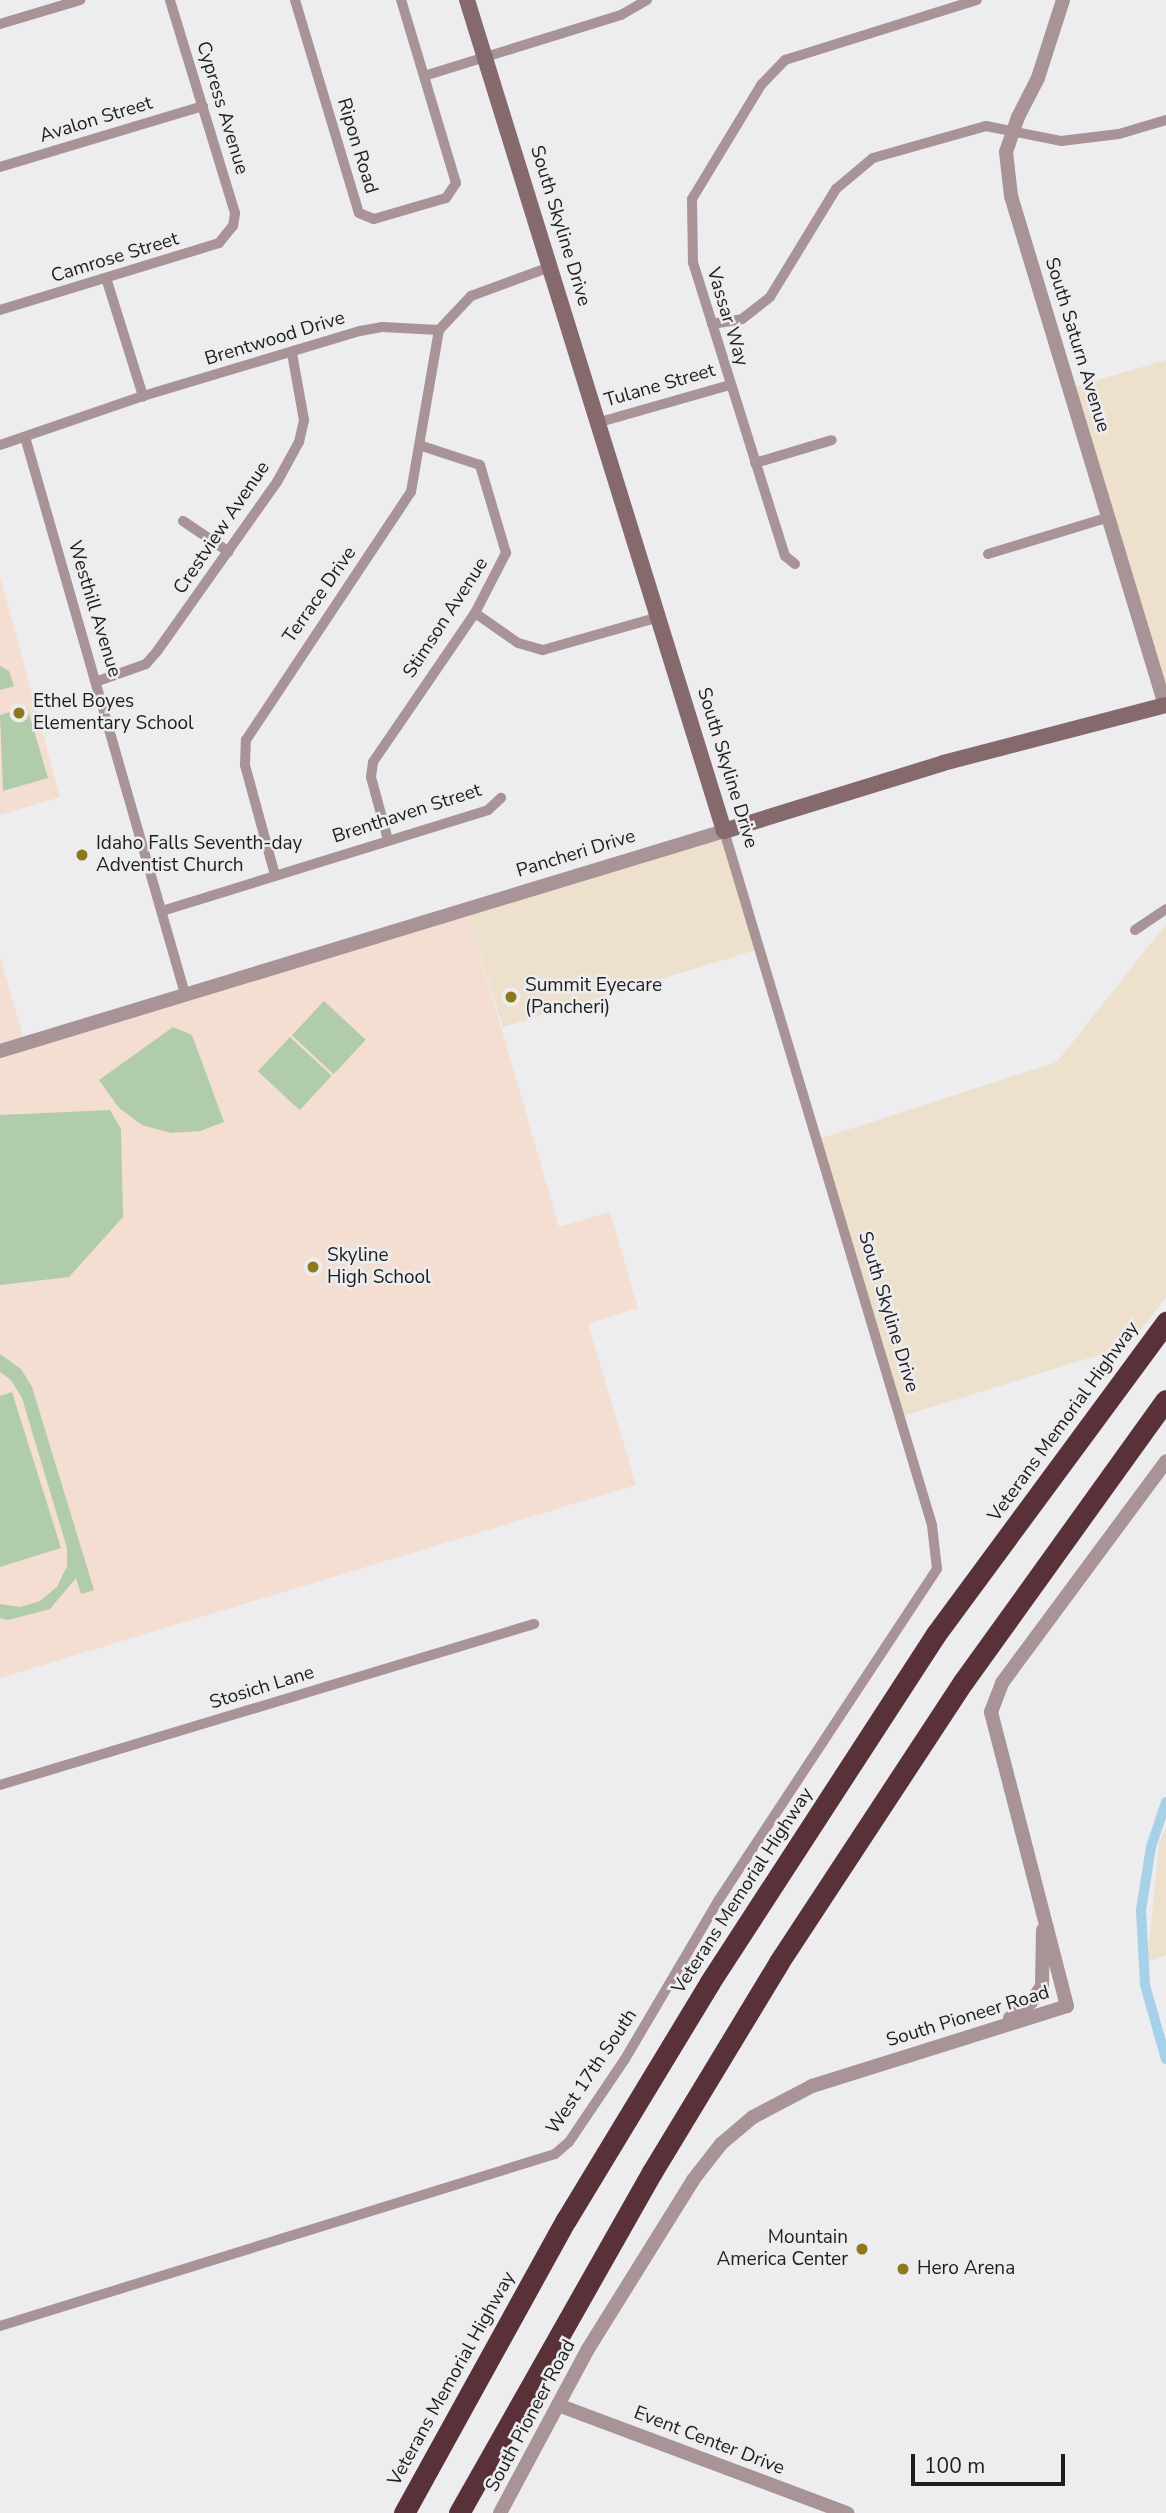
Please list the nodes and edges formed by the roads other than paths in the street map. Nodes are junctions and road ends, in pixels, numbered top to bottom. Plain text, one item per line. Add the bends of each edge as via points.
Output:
1 (80, 0) edge
2 (170, 0) edge
3 (295, 0) edge
4 (401, 0) edge
5 (467, 0) edge
6 (647, 0) edge
7 (977, 0) edge
8 (1063, 0) edge
9 (0, 24) edge
10 (485, 56) junction
11 (424, 76) junction
12 (203, 106) junction
13 (1163, 121) edge
14 (1013, 130) junction
15 (0, 167) edge
16 (232, 226) joint
17 (550, 267) junction
18 (107, 281) junction
19 (0, 310) edge
20 (712, 324) junction
21 (439, 330) junction
22 (292, 353) junction
23 (730, 384) junction
24 (144, 396) junction
25 (600, 422) junction
26 (25, 437) junction
27 (832, 440) dead end
28 (0, 445) edge
29 (422, 446) junction
30 (755, 463) junction
31 (1110, 517) junction
32 (183, 521) dead end
33 (229, 552) junction
34 (988, 554) dead end
35 (795, 565) dead end
36 (475, 612) junction
37 (659, 617) junction
38 (98, 681) junction
39 (1166, 707) edge
40 (501, 798) dead end
41 (724, 831) junction
42 (388, 840) junction
43 (275, 875) junction
44 (1166, 909) edge
45 (162, 911) junction
46 (1135, 930) dead end
47 (185, 994) junction
48 (0, 1051) edge
49 (1166, 1322) edge
50 (1166, 1400) edge
51 (1166, 1461) edge
52 (937, 1551) joint
53 (534, 1624) dead end
54 (0, 1785) edge
55 (1043, 1905) junction
56 (988, 2030) junction
57 (0, 2326) edge
58 (558, 2405) junction
59 (404, 2513) edge
60 (459, 2513) edge
61 (500, 2513) edge
62 (846, 2513) edge

1 - 9 street
2 - 12 street, Cypress Avenue
3 - 11 street, Ripon Road via 359,213 366,219 453,193 456,183
4 - 11 street, Ripon Road
5 - 10 main road, South Skyline Drive
6 - 10 street via 621,15
7 - 20 street, Vassar Way via 785,60 761,85 692,199 693,263
8 - 14 street, South Saturn Avenue via 1038,78
10 - 11 street
10 - 17 main road, South Skyline Drive
12 - 15 street, Avalon Street
12 - 16 street, Cypress Avenue via 235,213
13 - 14 street via 1119,134 1061,141
14 - 20 street via 986,125 873,158 852,172 817,216 770,297 742,319
14 - 31 street, South Saturn Avenue via 1006,152 1011,196
16 - 18 street, Camrose Street via 219,243
17 - 21 street via 471,296
17 - 25 main road, South Skyline Drive
18 - 19 street, Camrose Street
18 - 24 street
20 - 23 street, Vassar Way
21 - 22 street, Brentwood Drive via 382,327
21 - 29 street, Terrace Drive
22 - 24 street, Brentwood Drive
22 - 33 street, Crestview Avenue via 303,397 299,442
23 - 25 street, Tulane Street
23 - 30 street, Vassar Way
24 - 26 street, Brentwood Drive
25 - 37 main road, South Skyline Drive
26 - 28 street, Brentwood Drive
26 - 38 street, Westhill Avenue
27 - 30 street
29 - 36 street, Stimson Avenue via 480,465 506,553
29 - 43 street, Terrace Drive via 400,515 250,730 244,765
30 - 35 street, Vassar Way via 785,556
31 - 34 street
31 - 39 street, South Saturn Avenue
32 - 33 street
33 - 38 street, Crestview Avenue via 146,664
36 - 37 street via 518,643 543,650
36 - 42 street, Stimson Avenue via 373,762 371,776
37 - 41 main road, South Skyline Drive
38 - 45 street, Westhill Avenue
39 - 41 main road, Pancheri Drive via 943,763
40 - 42 street, Brenthaven Street via 488,810
41 - 47 street, Pancheri Drive
41 - 52 street, South Skyline Drive
42 - 43 street, Brenthaven Street
43 - 45 street, Brenthaven Street
44 - 46 street
45 - 47 street, Westhill Avenue
47 - 48 street, Pancheri Drive
49 - 59 highway, Veterans Memorial Highway via 936,1634 710,1982 566,2220
50 - 60 highway via 963,1682 779,1962 652,2172
51 - 55 street, South Pioneer Road via 996,1695 993,1728
52 - 57 street, West 17th South via 937,1569 926,1590 718,1901 625,2059 562,2148 534,2164
53 - 54 street, Stosich Lane
55 - 56 street via 1043,1977 1038,1995 1020,2012
55 - 56 street, South Pioneer Road via 1067,2006
56 - 58 street, South Pioneer Road via 812,2086 753,2117 721,2144 693,2180
58 - 61 street, South Pioneer Road
58 - 62 street, Event Center Drive

